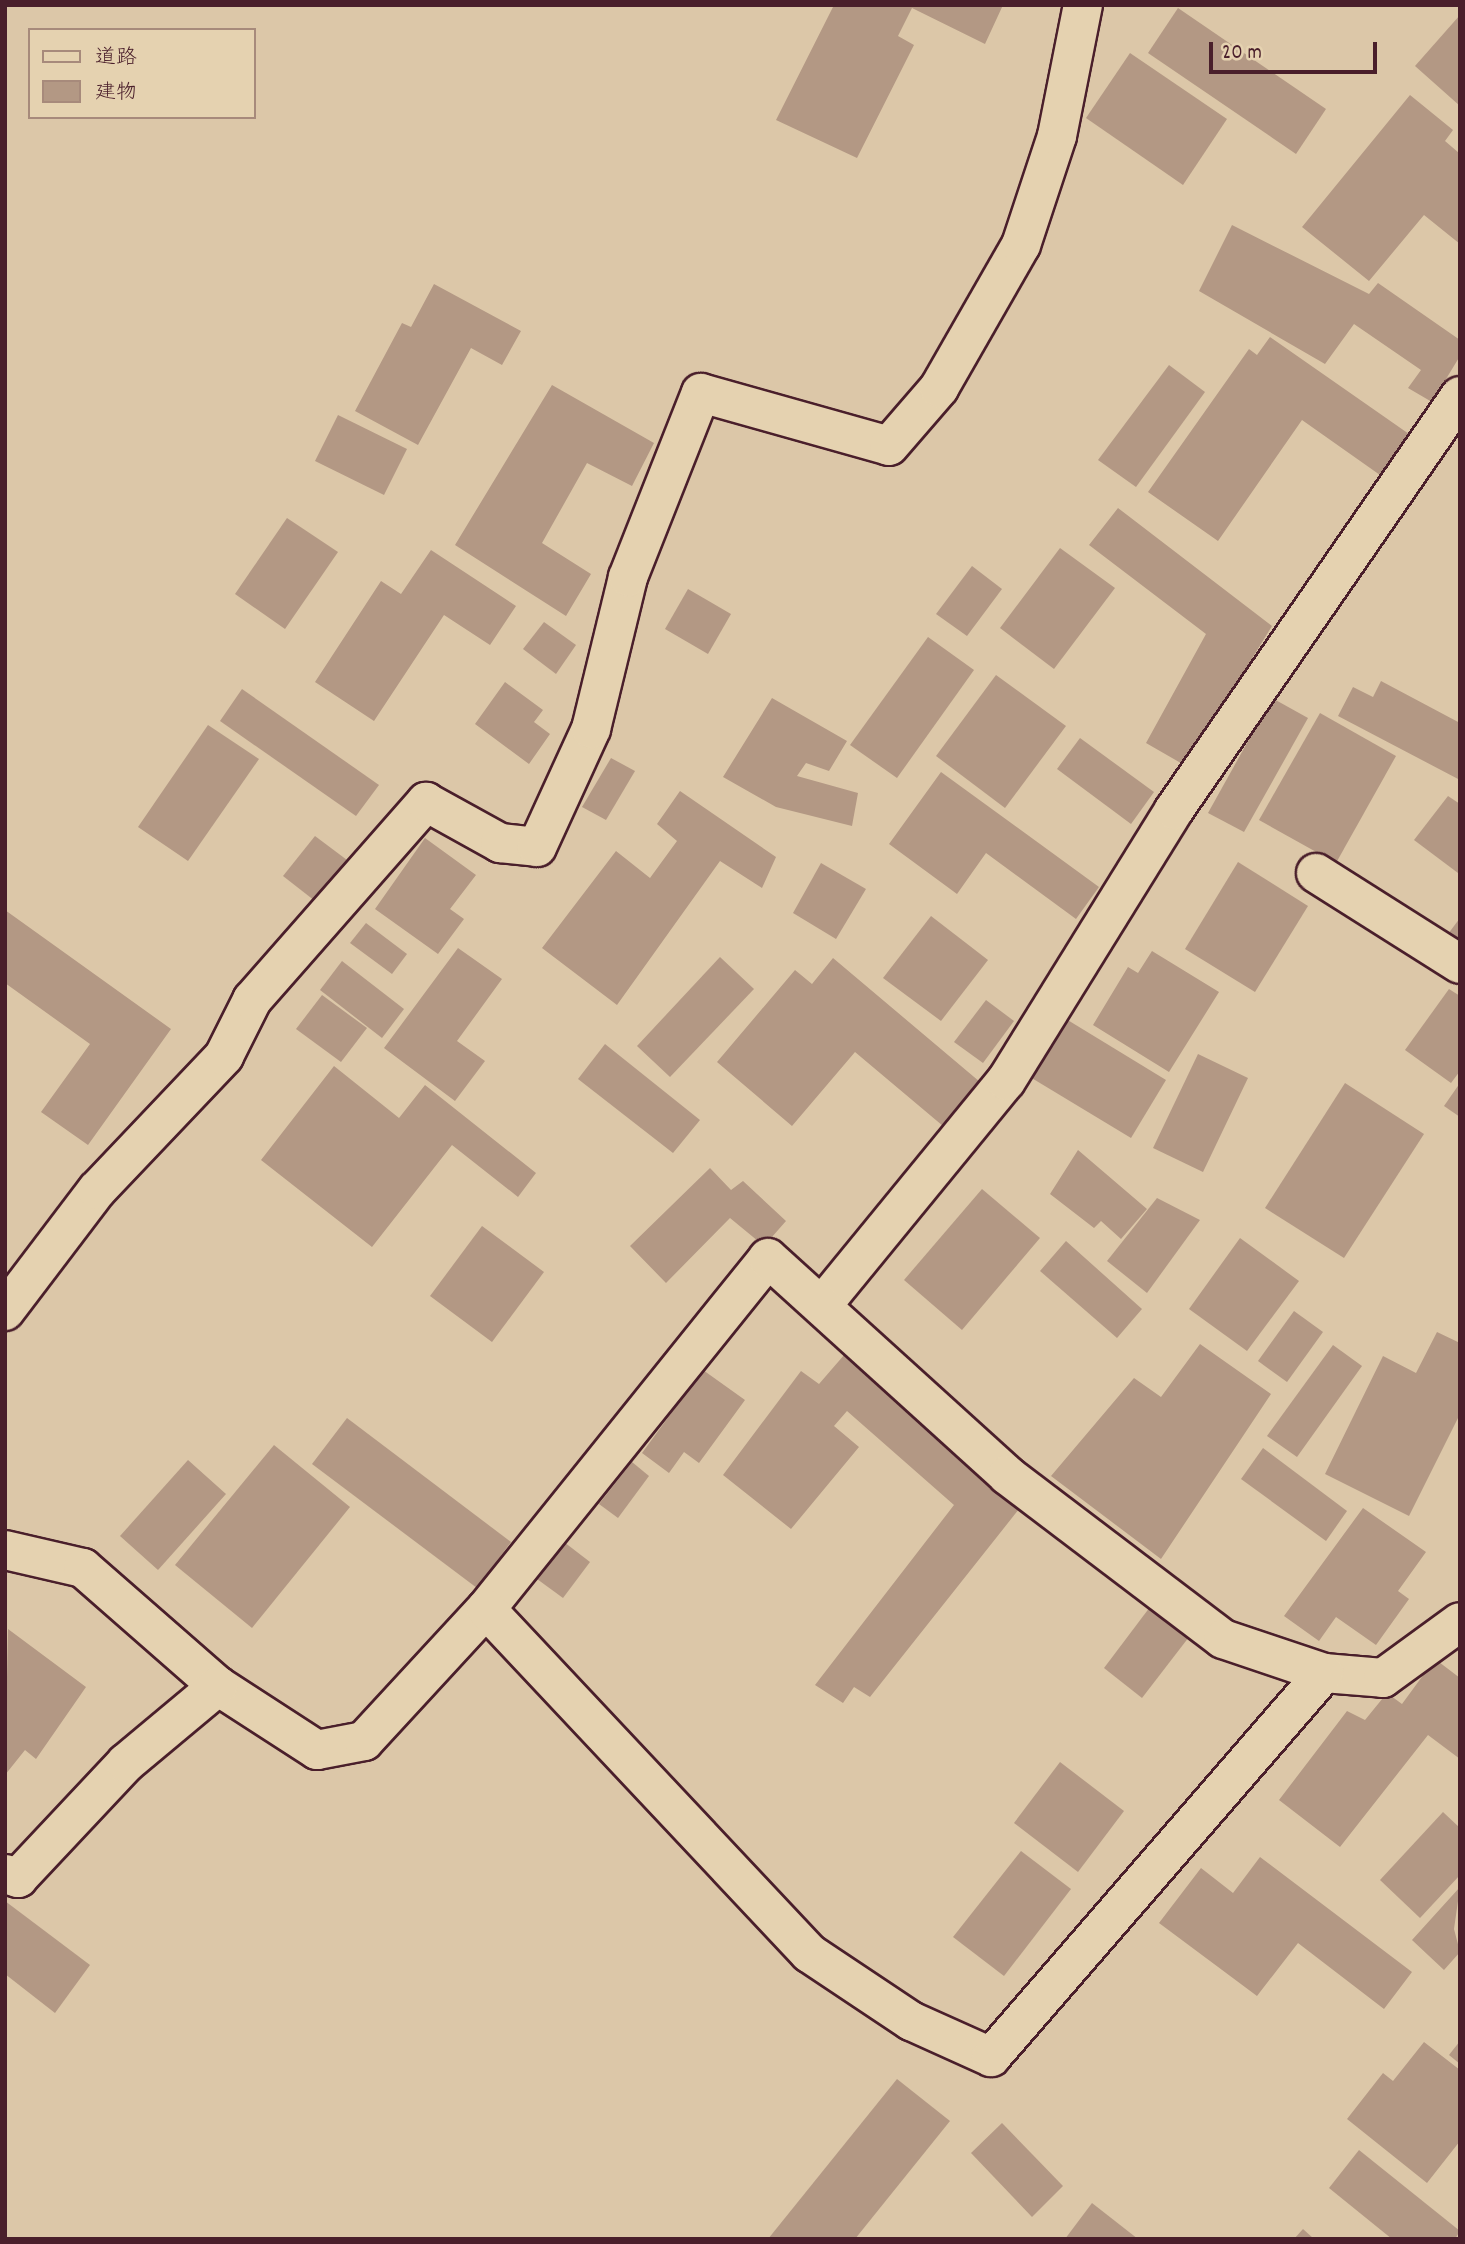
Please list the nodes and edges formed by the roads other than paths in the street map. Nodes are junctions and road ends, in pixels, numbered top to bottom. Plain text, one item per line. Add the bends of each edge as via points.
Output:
1 (1083, 5) edge
2 (1460, 396) edge
3 (1316, 873) dead end
4 (1460, 964) edge
5 (824, 1303) junction
6 (5, 1311) edge
7 (5, 1550) edge
8 (486, 1609) junction
9 (1460, 1622) edge
10 (1324, 1674) junction
11 (218, 1686) junction
12 (5, 1874) edge

1 - 6 street via 1057,136 1021,246 939,388 889,446 701,393 628,577 591,729 537,847 500,843 426,802 252,1000 224,1056 97,1190
2 - 5 street via 1174,810 1006,1081
3 - 4 street
5 - 8 street via 768,1258
5 - 10 street via 1007,1475 1223,1639
7 - 11 street via 83,1568
8 - 10 street via 809,1953 911,2021 991,2057
8 - 11 street via 364,1741 317,1750
9 - 10 street via 1383,1678
11 - 12 street via 126,1763 18,1878

